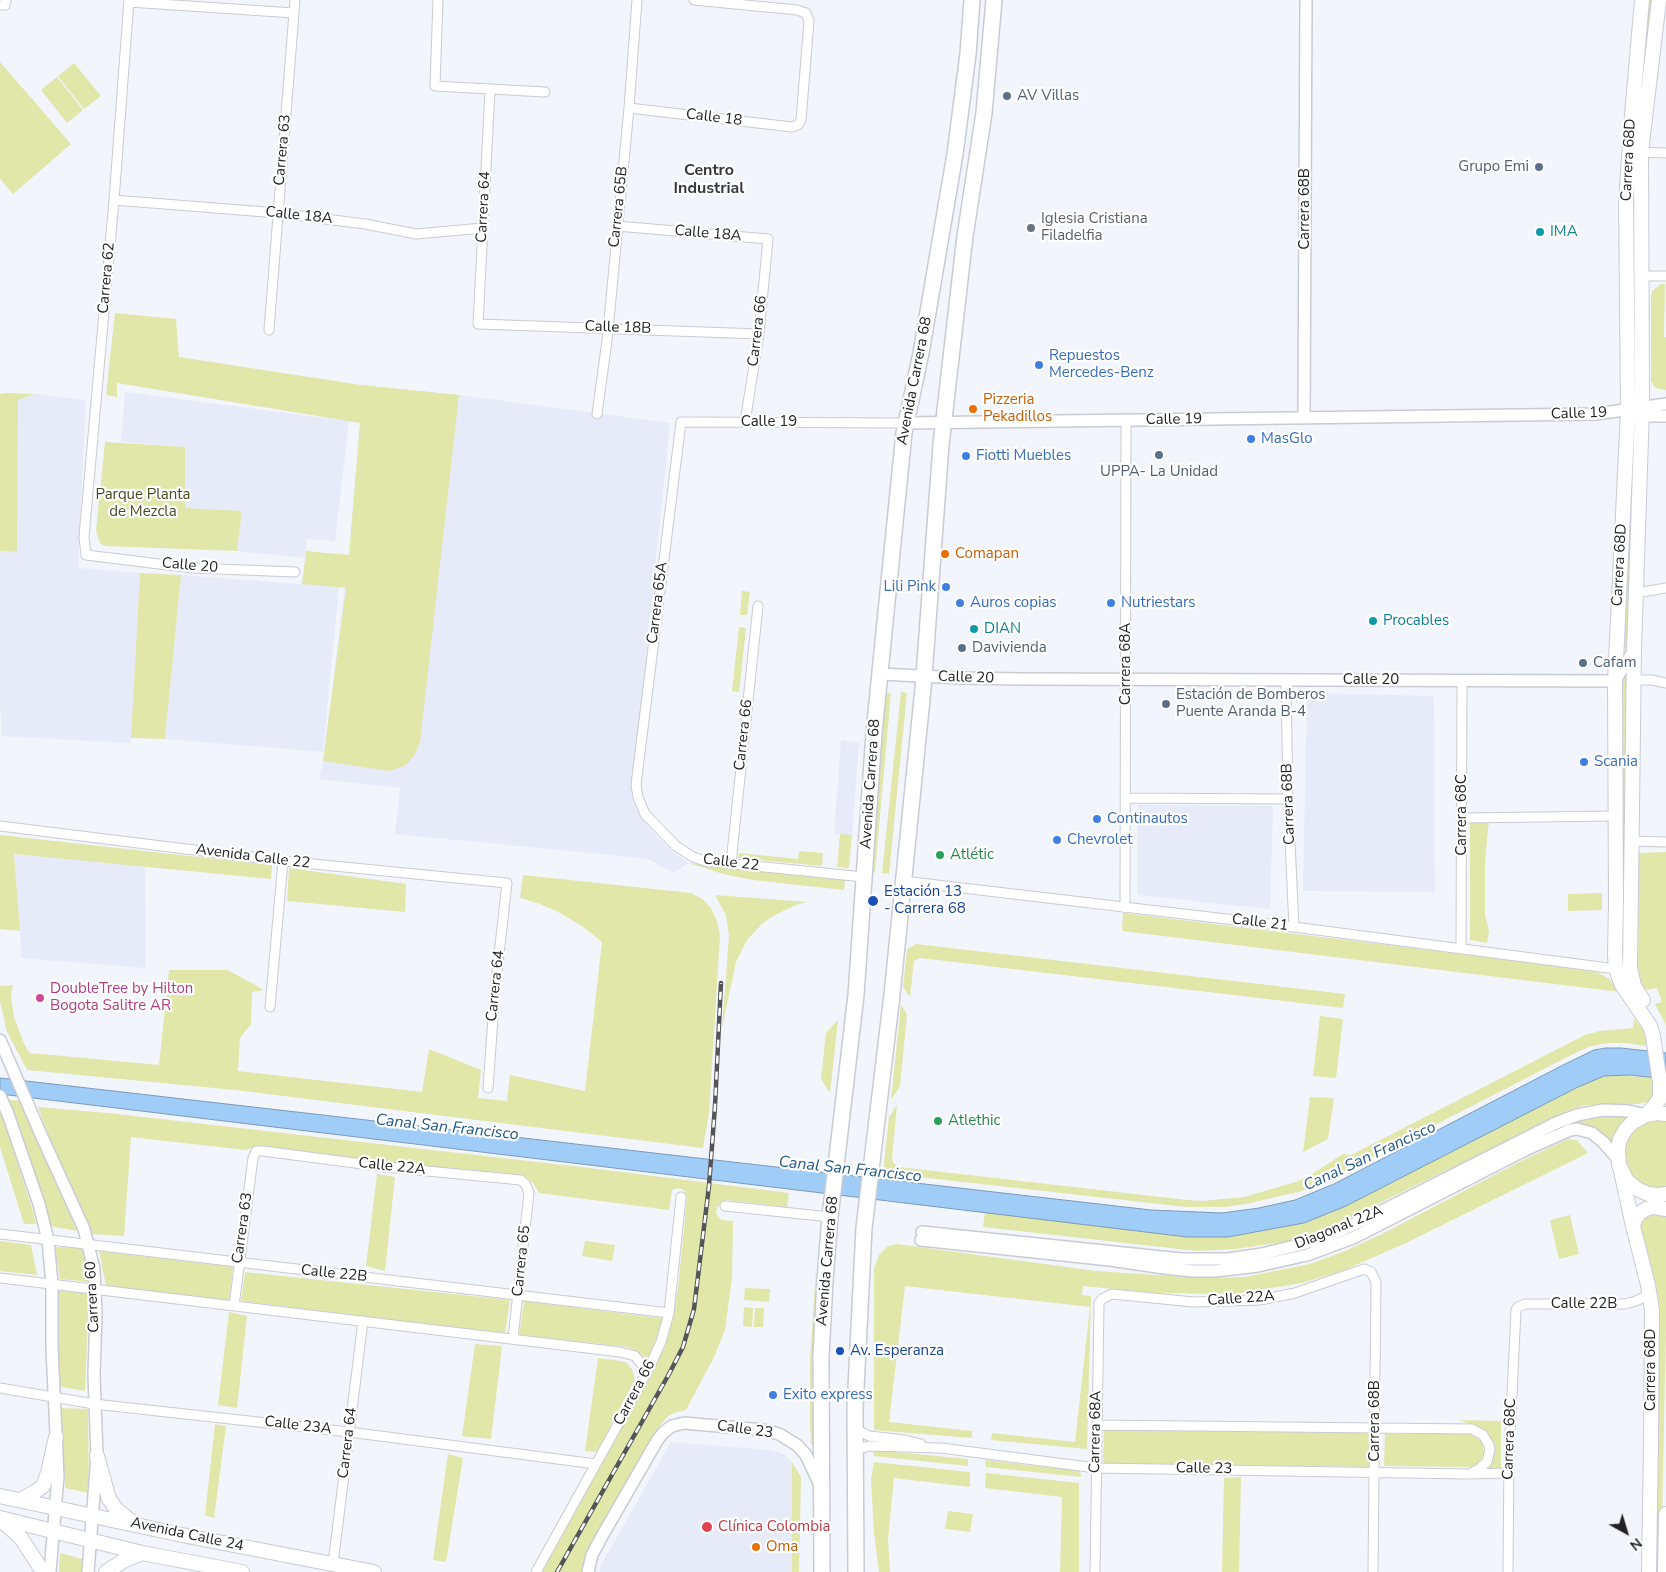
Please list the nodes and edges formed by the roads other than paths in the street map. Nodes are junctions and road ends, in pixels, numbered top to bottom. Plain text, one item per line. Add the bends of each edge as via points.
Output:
1 (6, 0) edge
2 (295, 0) edge
3 (438, 0) edge
4 (637, 0) edge
5 (694, 0) edge
6 (972, 0) edge
7 (994, 0) edge
8 (1306, 0) edge
9 (1642, 0) edge
10 (1659, 0) edge
11 (129, 1) edge
12 (0, 5) edge
13 (294, 13) junction
14 (1661, 28) edge
15 (490, 90) junction
16 (545, 92) dead end
17 (629, 108) junction
18 (1641, 152) junction
19 (1666, 152) edge
20 (114, 200) junction
21 (278, 213) junction
22 (617, 226) junction
23 (482, 228) junction
24 (768, 239) joint
25 (1640, 276) junction
26 (1666, 276) edge
27 (478, 324) joint
28 (608, 327) junction
29 (269, 330) dead end
30 (759, 334) junction
31 (1666, 404) edge
32 (1637, 411) junction
33 (598, 414) dead end
34 (1666, 416) edge
35 (1304, 418) junction
36 (1126, 421) junction
37 (681, 422) joint
38 (745, 422) junction
39 (906, 423) junction
40 (944, 424) junction
41 (86, 555) joint
42 (295, 572) dead end
43 (1666, 588) edge
44 (1636, 593) junction
45 (758, 606) dead end
46 (1634, 650) junction
47 (880, 674) junction
48 (924, 676) junction
49 (1126, 679) junction
50 (1286, 680) junction
51 (1462, 680) junction
52 (1634, 680) junction
53 (1614, 681) junction
54 (1666, 683) edge
55 (636, 785) joint
56 (1126, 798) junction
57 (1288, 799) junction
58 (1616, 816) junction
59 (1462, 818) junction
60 (0, 826) edge
61 (1632, 841) junction
62 (1666, 842) edge
63 (283, 861) junction
64 (731, 863) junction
65 (864, 877) junction
66 (903, 881) junction
67 (507, 883) joint
68 (1125, 908) junction
69 (1294, 927) junction
70 (1461, 948) junction
71 (1616, 969) junction
72 (270, 1007) dead end
73 (0, 1040) edge
74 (1660, 1046) junction
75 (1666, 1063) edge
76 (488, 1088) dead end
77 (0, 1096) edge
78 (1666, 1114) edge
79 (1646, 1115) junction
80 (256, 1151) joint
81 (1619, 1165) junction
82 (526, 1185) joint
83 (1666, 1194) edge
84 (681, 1197) dead end
85 (726, 1206) dead end
86 (1666, 1210) edge
87 (830, 1217) junction
88 (1633, 1226) junction
89 (0, 1234) edge
90 (48, 1240) junction
91 (89, 1245) junction
92 (239, 1263) junction
93 (1371, 1272) joint
94 (0, 1278) edge
95 (52, 1284) junction
96 (96, 1289) junction
97 (1650, 1294) junction
98 (519, 1296) junction
99 (1106, 1296) joint
100 (234, 1306) junction
101 (1518, 1307) joint
102 (669, 1313) junction
103 (363, 1321) junction
104 (513, 1338) junction
105 (647, 1372) junction
106 (0, 1388) edge
107 (54, 1398) junction
108 (94, 1404) junction
109 (1097, 1425) junction
110 (855, 1429) junction
111 (1375, 1429) junction
112 (349, 1432) junction
113 (56, 1437) junction
114 (941, 1448) junction
115 (855, 1453) junction
116 (97, 1456) junction
117 (596, 1464) junction
118 (1096, 1468) junction
119 (1374, 1472) junction
120 (1508, 1473) junction
121 (1468, 1474) junction
122 (821, 1488) junction
123 (0, 1496) edge
124 (20, 1500) junction
125 (56, 1507) junction
126 (1666, 1514) edge
127 (92, 1515) junction
128 (0, 1519) edge
129 (134, 1524) junction
130 (54, 1531) junction
131 (91, 1540) junction
132 (142, 1553) junction
133 (856, 1553) junction
134 (333, 1564) junction
135 (820, 1568) edge
136 (43, 1572) edge
137 (50, 1572) edge
138 (88, 1572) edge
139 (106, 1572) edge
140 (242, 1572) edge
141 (374, 1572) edge
142 (536, 1572) edge
143 (588, 1572) edge
144 (856, 1572) edge
145 (860, 1572) edge
146 (1095, 1572) edge
147 (1374, 1572) edge
148 (1508, 1572) edge
149 (1648, 1572) edge
150 (1665, 1572) edge

1 - 12 street via 5,5
2 - 13 street, Carrera 63
3 - 15 street via 435,86
4 - 17 street, Carrera 65B
5 - 17 street, Calle 18 via 797,10 806,14 809,21 798,125 792,127
6 - 39 main road, Avenida Carrera 68 via 955,154 922,353
7 - 40 main road, Avenida Carrera 68 via 984,113 965,236
8 - 35 street, Carrera 68B
9 - 32 main road, Carrera 68D via 1626,200
10 - 14 main road, Carrera 68D
11 - 13 street
11 - 20 street, Carrera 62
13 - 21 street, Carrera 63
14 - 18 main road, Carrera 68D
15 - 16 street
15 - 23 street, Carrera 64
17 - 22 street, Carrera 65B
18 - 19 street
18 - 25 main road, Carrera 68D
20 - 21 street, Calle 18A
20 - 41 street, Carrera 62 via 84,536
21 - 23 street, Calle 18A via 416,234
21 - 29 street, Carrera 63
22 - 24 street, Calle 18A
22 - 28 street, Carrera 65B
23 - 27 street, Carrera 64
24 - 30 street, Carrera 66
25 - 26 street
25 - 32 main road, Carrera 68D
27 - 28 street, Calle 18B
28 - 30 street, Calle 18B
28 - 33 street, Carrera 65B
30 - 38 street, Carrera 66
31 - 32 street, Calle 19
32 - 34 street, Calle 19
32 - 35 street, Calle 19
32 - 44 main road, Carrera 68D
32 - 53 main road, Carrera 68D
35 - 36 street, Calle 19
36 - 40 street, Calle 19
36 - 49 street, Carrera 68A
37 - 38 street, Calle 19
37 - 55 street, Carrera 65A
38 - 39 street, Calle 19
39 - 40 street, Calle 19
39 - 47 main road, Avenida Carrera 68
40 - 48 main road, Avenida Carrera 68
41 - 42 street, Calle 20 via 198,568
43 - 44 street
44 - 46 main road, Carrera 68D
45 - 64 street, Carrera 66
46 - 52 main road, Carrera 68D
46 - 53 street
47 - 48 street, Calle 20
47 - 65 main road, Avenida Carrera 68
48 - 49 street, Calle 20
48 - 66 main road, Avenida Carrera 68
49 - 50 street, Calle 20
49 - 56 street, Carrera 68A
50 - 51 street, Calle 20
50 - 57 street, Carrera 68B
51 - 53 street, Calle 20
51 - 59 street, Carrera 68C
52 - 54 street
52 - 61 main road, Carrera 68D
53 - 58 main road, Carrera 68D
55 - 64 street, Calle 22 via 645,814 676,846 693,858
56 - 57 street
56 - 68 street, Carrera 68A
57 - 69 street, Carrera 68B
58 - 59 street
58 - 71 main road, Carrera 68D
59 - 70 street, Carrera 68C
60 - 63 street, Avenida Calle 22
61 - 62 street
61 - 74 main road, Carrera 68D via 1630,968 1634,986 1658,1024
63 - 67 street, Avenida Calle 22
63 - 72 street
64 - 65 street, Calle 22
65 - 87 main road, Avenida Carrera 68 via 856,995
66 - 68 street, Calle 21
66 - 110 main road, Avenida Carrera 68 via 862,1261
67 - 76 street, Carrera 64
68 - 69 street, Calle 21
69 - 70 street, Calle 21
70 - 71 street, Calle 21
71 - 74 main road, Carrera 68D via 1622,985
73 - 91 street, Carrera 60
74 - 75 main road, Carrera 68D
74 - 79 main road, Carrera 68D via 1658,1101
77 - 90 street via 39,1204
78 - 79 main road
79 - 81 main road via 1626,1129 1619,1144
79 - 81 street, Diagonal 22A via 1603,1110 1556,1122 1344,1229 1310,1242 1262,1254 1181,1259 922,1236 1164,1268 1215,1270 1258,1266 1307,1255 1353,1238 1570,1130 1592,1133 1603,1142
80 - 82 street, Calle 22A via 521,1180
80 - 92 street, Carrera 63
81 - 83 main road via 1627,1181 1636,1189 1648,1194
81 - 88 main road, Carrera 68D
82 - 98 street, Carrera 65 via 529,1193
84 - 102 street, Carrera 66
85 - 87 street
86 - 88 main road via 1646,1209 1635,1219
87 - 122 main road, Avenida Carrera 68 via 821,1357
88 - 97 main road, Carrera 68D
89 - 90 street, Calle 22B
90 - 91 street, Calle 22B
90 - 95 street
91 - 92 street, Calle 22B
91 - 96 street, Carrera 60
92 - 98 street, Calle 22B
92 - 100 street, Carrera 63
93 - 99 street, Calle 22A via 1364,1269 1356,1271 1295,1294 1260,1300 1193,1302
93 - 111 street, Carrera 68B via 1376,1282
94 - 95 street
95 - 96 street
95 - 107 street
96 - 100 street
96 - 108 street, Carrera 60
97 - 101 street, Calle 22B via 1624,1304 1525,1304
97 - 149 main road, Carrera 68D
98 - 102 street, Calle 22B
98 - 104 street, Carrera 65
99 - 109 street, Carrera 68A via 1099,1303
100 - 103 street
101 - 120 street, Carrera 68C via 1515,1312
102 - 105 street, Carrera 66
103 - 104 street
103 - 112 street, Carrera 64
104 - 105 street via 630,1354
105 - 117 street, Carrera 66
106 - 107 street, Calle 23A
107 - 108 street, Calle 23A
107 - 113 street
108 - 112 street, Calle 23A
108 - 116 street, Carrera 60
109 - 111 street
109 - 118 street, Carrera 68A
110 - 114 street, Calle 23 via 870,1436
110 - 115 main road, Avenida Carrera 68
111 - 119 street, Carrera 68B
111 - 121 street via 1478,1431 1489,1445 1489,1454 1479,1469
112 - 117 street, Calle 23A
112 - 134 street, Carrera 64
113 - 124 main road via 42,1486
113 - 125 street
114 - 115 street, Calle 23 via 869,1446
114 - 118 street, Calle 23
115 - 133 main road, Avenida Carrera 68
116 - 127 street, Carrera 60
116 - 129 main road via 109,1499
117 - 142 street, Carrera 66
118 - 119 street, Calle 23
118 - 146 street, Carrera 68A
119 - 121 street, Calle 23
119 - 147 street, Carrera 68B
120 - 121 street, Calle 23
120 - 148 street, Carrera 68C
122 - 135 main road, Avenida Carrera 68
122 - 143 street, Calle 23 via 806,1455 788,1438 763,1430 684,1423 672,1426 658,1439 601,1538
123 - 124 main road, Avenida Calle 24
124 - 125 main road, Avenida Calle 24
125 - 127 main road, Avenida Calle 24
125 - 130 street
126 - 150 main road
127 - 129 main road, Avenida Calle 24
127 - 131 street, Carrera 60
128 - 130 main road, Avenida Calle 24
128 - 136 main road via 21,1538
129 - 134 main road, Avenida Calle 24
130 - 131 main road, Avenida Calle 24
130 - 137 street
131 - 132 main road, Avenida Calle 24
131 - 138 street, Carrera 60
132 - 139 main road
132 - 140 main road, Avenida Calle 24
133 - 144 main road, Avenida Carrera 68
133 - 145 main road
134 - 141 main road, Avenida Calle 24

